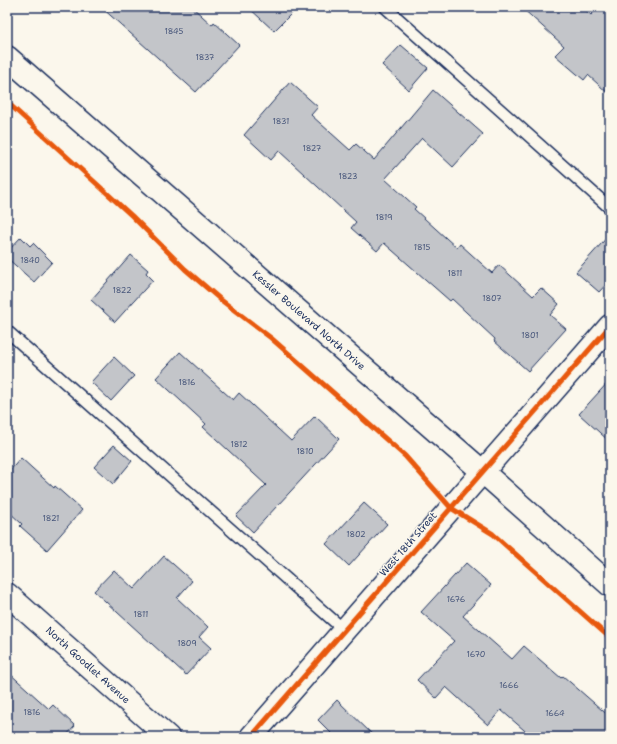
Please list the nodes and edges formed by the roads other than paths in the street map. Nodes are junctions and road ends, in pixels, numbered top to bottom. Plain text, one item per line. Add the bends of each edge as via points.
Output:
1 (385, 7) edge
2 (7, 57) edge
3 (610, 208) edge
4 (610, 326) edge
5 (7, 331) edge
6 (482, 472) junction
7 (610, 586) edge
8 (7, 594) edge
9 (344, 630) junction
10 (168, 737) edge
11 (250, 737) edge

1 - 3 lane
2 - 6 main road, Kessler Boulevard North Drive
4 - 6 main road, West 18th Street
5 - 9 lane
6 - 7 main road, Kessler Boulevard North Drive
6 - 9 main road, West 18th Street
8 - 10 main road, North Goodlet Avenue
9 - 11 main road, West 18th Street

